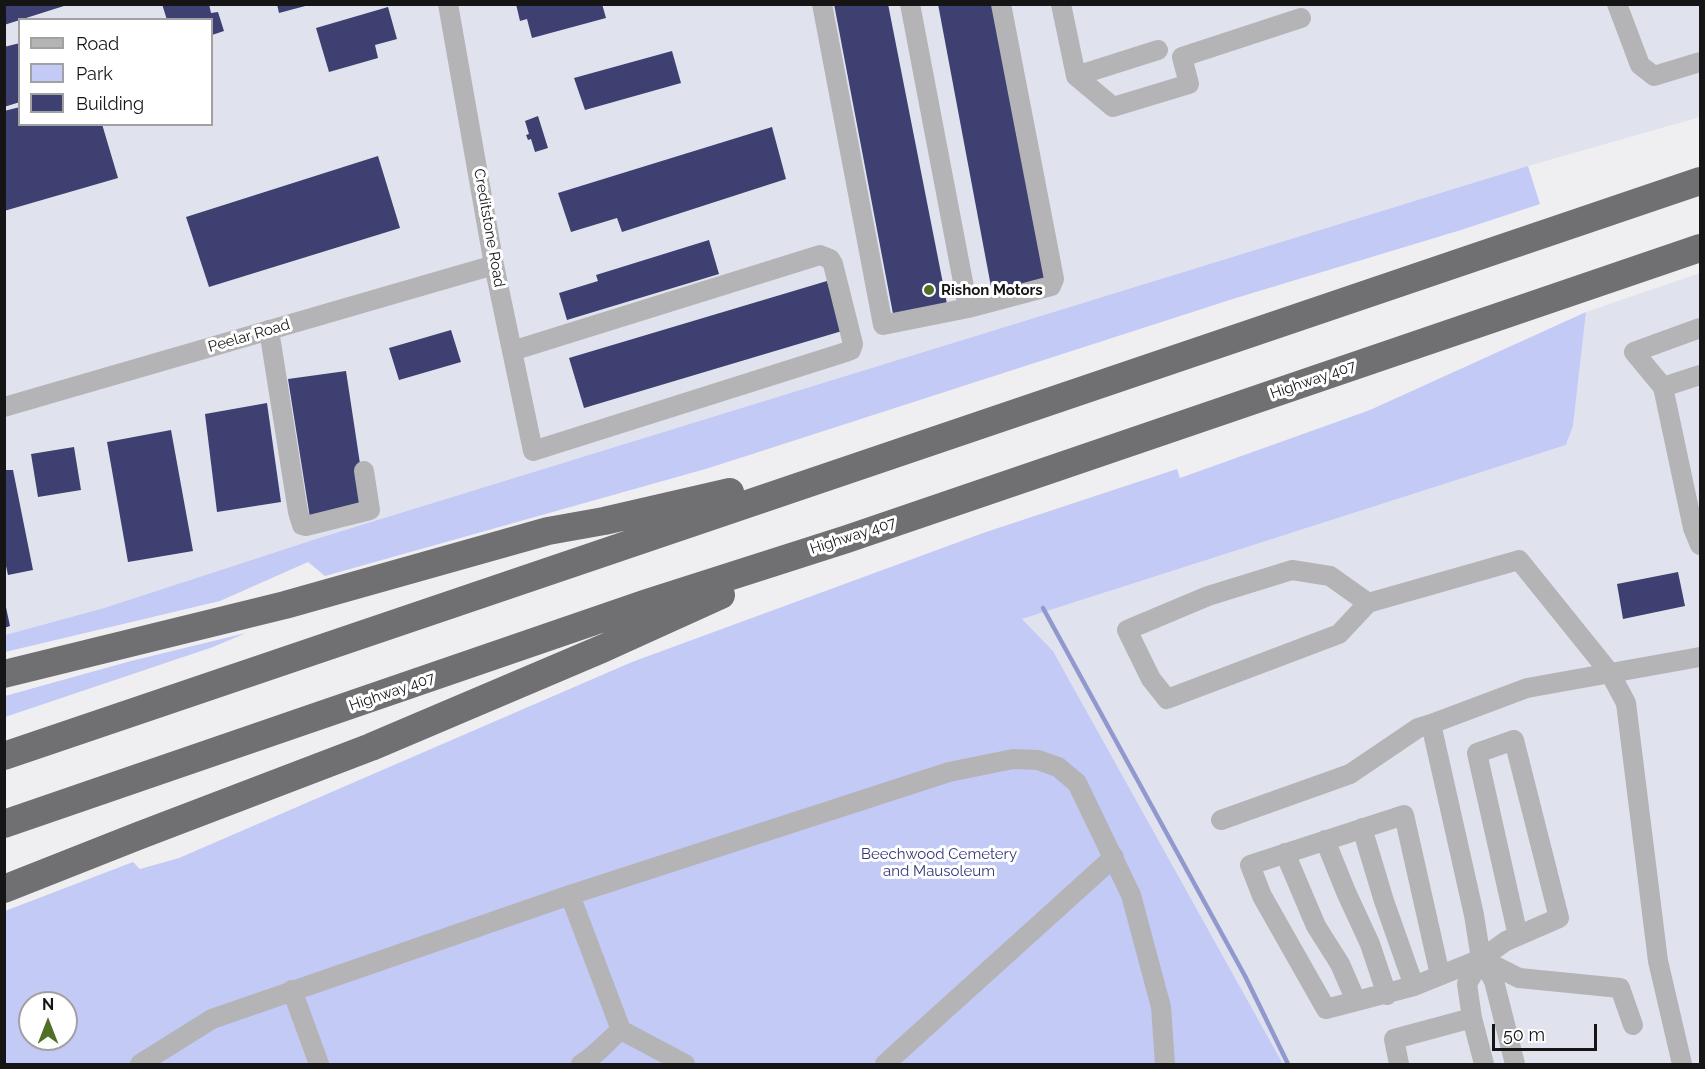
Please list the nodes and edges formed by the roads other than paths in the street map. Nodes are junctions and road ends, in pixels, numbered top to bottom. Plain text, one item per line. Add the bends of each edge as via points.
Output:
1 (448, 4) edge
2 (822, 4) edge
3 (910, 4) edge
4 (1002, 4) edge
5 (1061, 4) edge
6 (1617, 4) edge
7 (1301, 18) dead end
8 (1158, 50) dead end
9 (1701, 62) edge
10 (1076, 76) junction
11 (1701, 181) edge
12 (1701, 248) edge
13 (494, 265) junction
14 (968, 308) junction
15 (1701, 328) edge
16 (269, 330) junction
17 (512, 351) junction
18 (1701, 375) edge
19 (1663, 387) junction
20 (4, 406) edge
21 (879, 458) junction
22 (364, 471) dead end
23 (847, 539) junction
24 (1701, 545) edge
25 (1368, 603) junction
26 (1701, 657) edge
27 (1610, 672) junction
28 (4, 674) edge
29 (1431, 724) junction
30 (4, 756) edge
31 (1221, 820) dead end
32 (4, 824) edge
33 (1362, 828) junction
34 (138, 836) junction
35 (1325, 840) junction
36 (1286, 853) junction
37 (1114, 857) junction
38 (4, 877) edge
39 (4, 889) edge
40 (570, 895) junction
41 (1518, 936) junction
42 (1481, 959) junction
43 (1440, 975) junction
44 (1414, 986) junction
45 (292, 990) junction
46 (1387, 994) junction
47 (1356, 1001) junction
48 (1472, 1018) junction
49 (1633, 1025) dead end
50 (621, 1030) junction
51 (141, 1065) edge
52 (319, 1065) edge
53 (581, 1065) edge
54 (685, 1065) edge
55 (885, 1065) edge
56 (1165, 1065) edge
57 (1399, 1065) edge
58 (1484, 1065) edge
59 (1515, 1065) edge
60 (1682, 1065) edge

1 - 13 street, Creditstone Road
2 - 14 street via 883,325
3 - 14 street
4 - 14 street via 1054,279 1051,285
5 - 10 street
6 - 9 street via 1640,65 1654,76
7 - 10 street via 1182,57 1189,84 1113,107
8 - 10 street
11 - 21 highway
12 - 23 highway, Highway 407
13 - 16 street, Peelar Road
13 - 17 street, Creditstone Road
15 - 19 street via 1634,352
16 - 20 street, Peelar Road
16 - 22 street via 302,525 370,510
17 - 17 street, Creditstone Road via 533,451 851,350 852,337 833,264 820,255
18 - 19 street
19 - 24 street via 1693,528
21 - 28 highway via 548,531 285,605
21 - 30 highway
23 - 32 highway, Highway 407 via 647,603
23 - 34 highway via 381,743
25 - 25 street via 1330,576 1292,570 1208,596 1127,630 1150,679 1167,699 1339,634
25 - 27 street via 1519,560
26 - 27 street
27 - 29 street via 1527,688
27 - 60 street via 1626,703 1658,961
29 - 31 street via 1418,728 1350,774
29 - 42 street
33 - 35 street
33 - 43 street via 1404,815
33 - 44 street
34 - 38 highway
34 - 39 highway
35 - 36 street
35 - 46 street
36 - 47 street via 1316,926 1340,964
36 - 47 street via 1250,865 1262,896 1326,1009
37 - 40 street via 1077,783 1058,767 1038,760 1013,759 949,772
37 - 55 street
37 - 56 street via 1131,895 1161,1007
40 - 45 street
40 - 50 street
41 - 41 street via 1559,918 1515,740 1477,753
41 - 42 street
42 - 43 street
42 - 48 street via 1467,984
42 - 49 street via 1519,978 1620,988
42 - 59 street via 1494,981
43 - 44 street
44 - 46 street
45 - 51 street via 212,1019
45 - 52 street
46 - 47 street
48 - 57 street via 1394,1039
48 - 58 street
50 - 53 street
50 - 54 street

